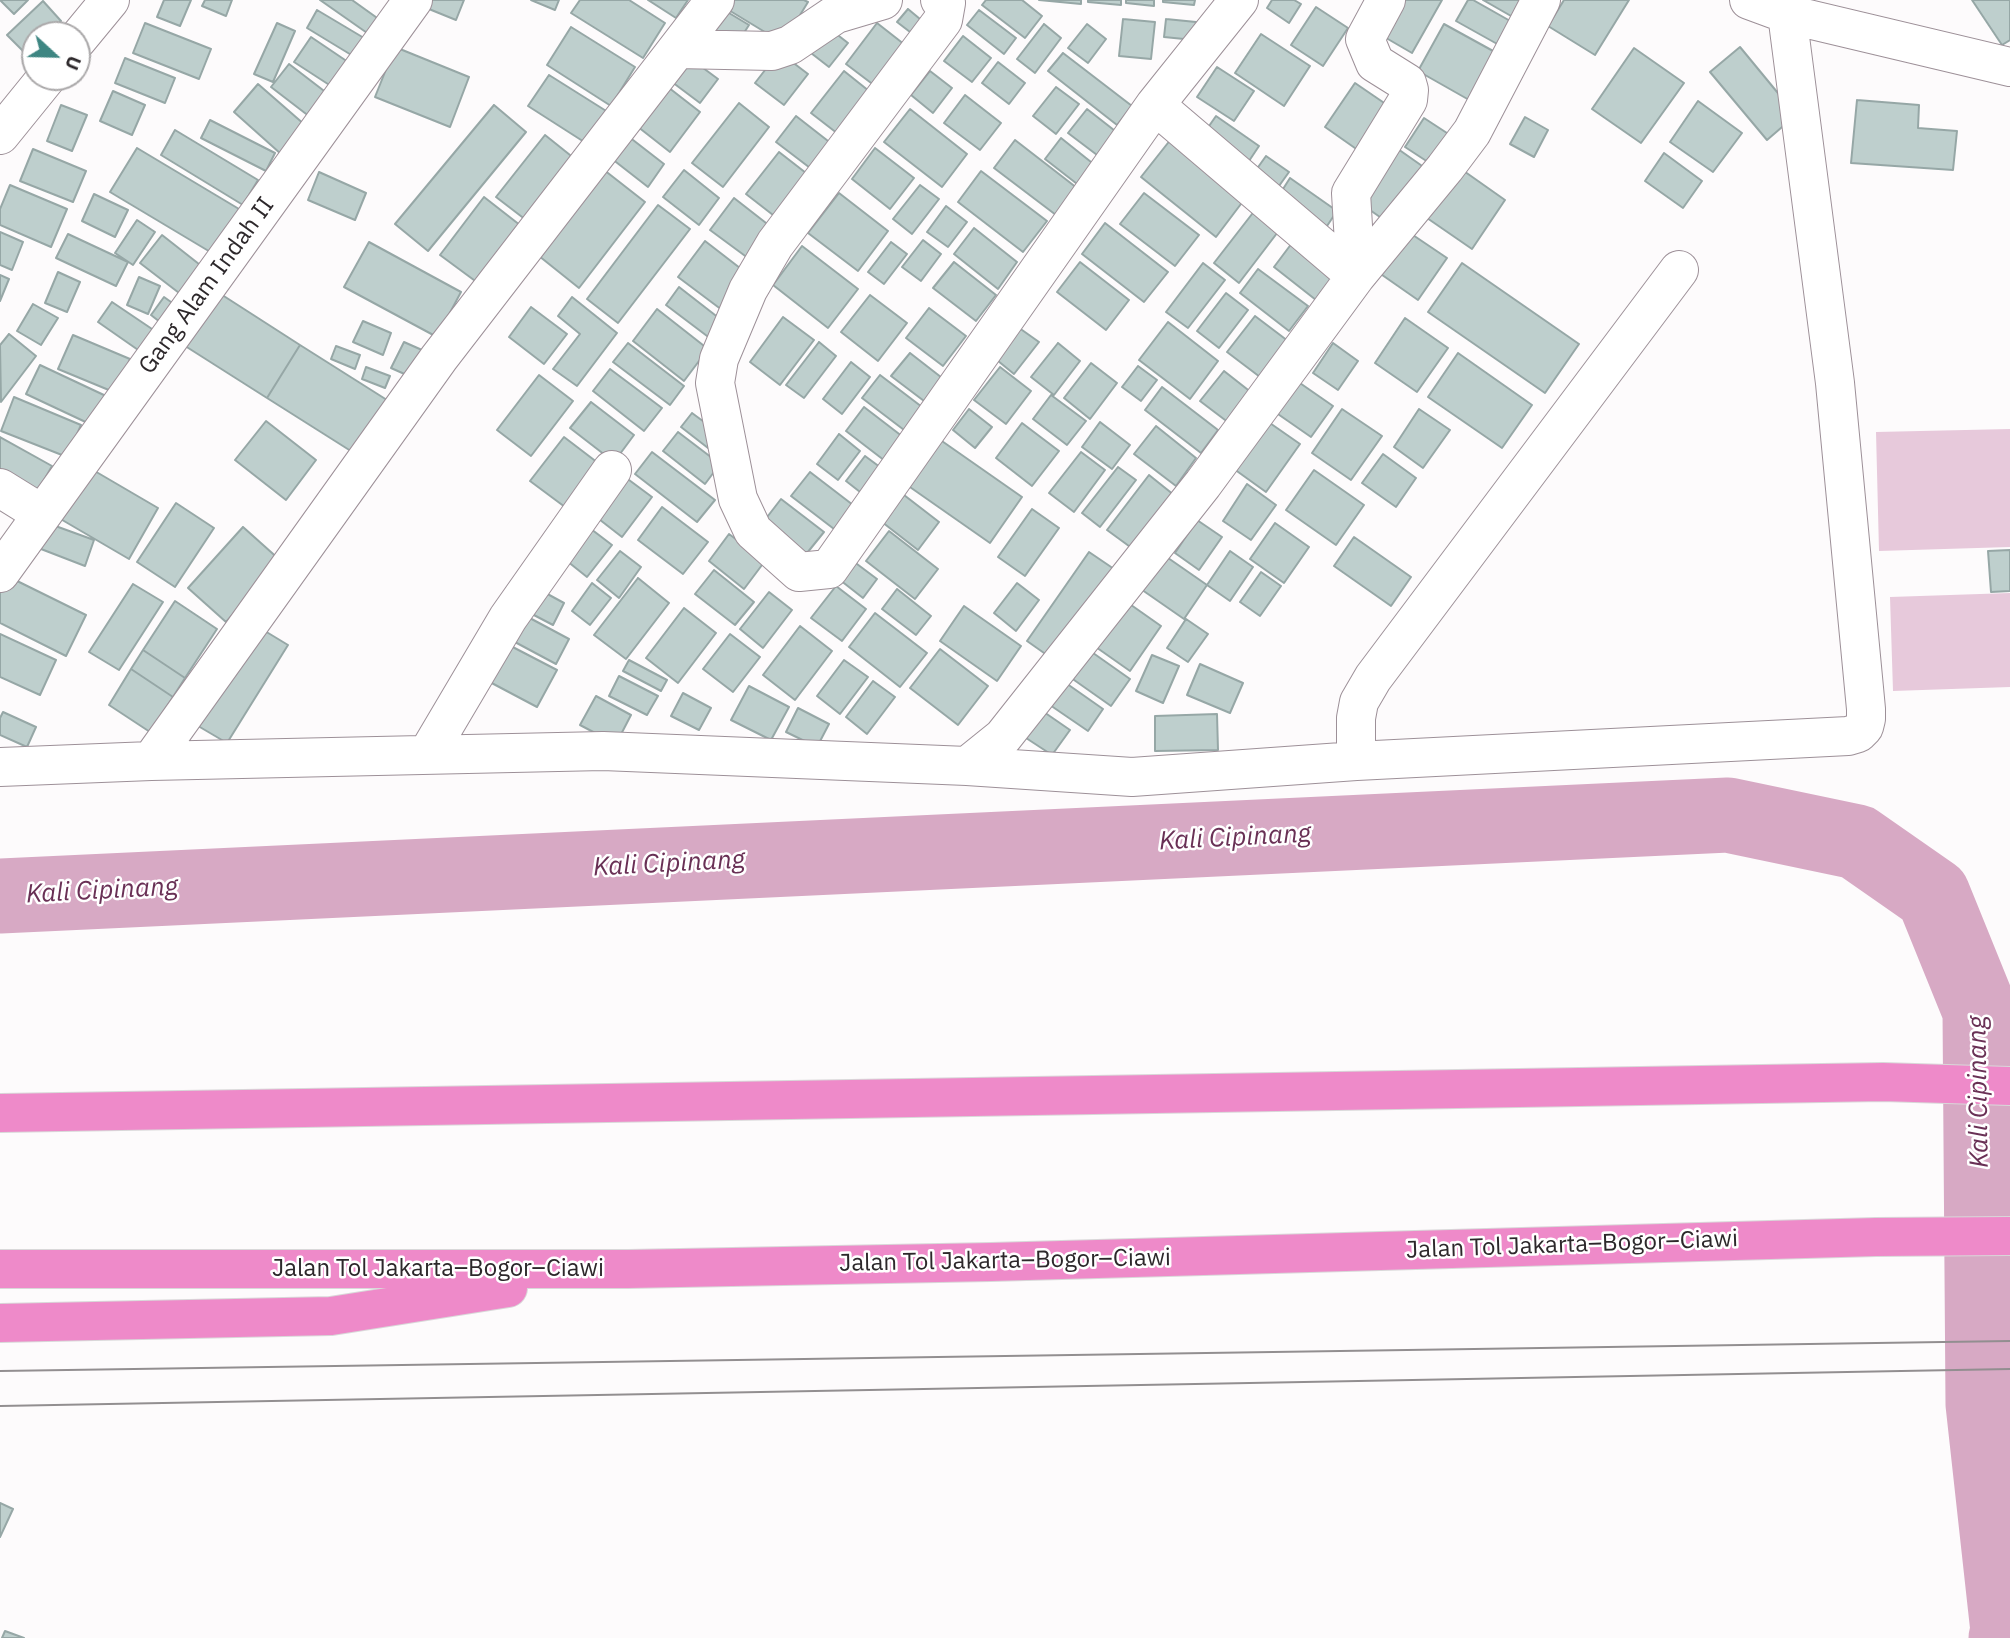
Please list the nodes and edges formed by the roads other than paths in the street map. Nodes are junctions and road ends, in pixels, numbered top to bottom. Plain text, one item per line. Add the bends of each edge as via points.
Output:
1 (110, 0) edge
2 (413, 0) edge
3 (715, 0) edge
4 (883, 0) edge
5 (940, 0) edge
6 (1239, 0) edge
7 (1386, 0) edge
8 (1541, 0) edge
9 (1749, 0) edge
10 (1787, 14) junction
11 (91, 23) edge
12 (678, 49) junction
13 (2010, 67) edge
14 (36, 91) edge
15 (1155, 105) junction
16 (0, 135) edge
17 (1679, 270) dead end
18 (1356, 276) junction
19 (612, 470) dead end
20 (0, 488) edge
21 (42, 514) junction
22 (0, 573) edge
23 (427, 755) junction
24 (151, 761) junction
25 (1356, 761) junction
26 (967, 766) junction
27 (0, 767) edge
28 (2010, 1086) edge
29 (0, 1113) edge
30 (2010, 1236) edge
31 (0, 1269) edge
32 (628, 1269) junction
33 (0, 1323) edge

1 - 11 street
2 - 21 street, Gang Alam Indah II
3 - 12 street
4 - 12 street via 836,14 790,45 772,51
5 - 15 street via 946,4 943,20 775,244 748,290 719,359 715,383 738,499 754,531 799,572 829,569
6 - 15 street
7 - 18 street via 1365,39 1376,63 1408,83 1408,100 1351,193
8 - 18 street via 1472,132
9 - 10 street
10 - 13 street
10 - 25 street via 1835,383 1866,709 1864,727 1848,736
12 - 24 street via 439,358
14 - 16 street
15 - 18 street
17 - 25 street via 1373,678 1359,702
18 - 26 street via 1203,485 1027,707 1003,737
19 - 23 street via 508,618
20 - 21 street
21 - 22 street, Gang Alam Indah II
23 - 24 street
23 - 26 street via 603,751
24 - 27 street
25 - 26 street via 1132,777
28 - 29 highway via 1883,1082
30 - 32 highway, Jalan Tol Jakarta–Bogor–Ciawi
31 - 32 highway, Jalan Tol Jakarta–Bogor–Ciawi
32 - 33 highway via 331,1316

